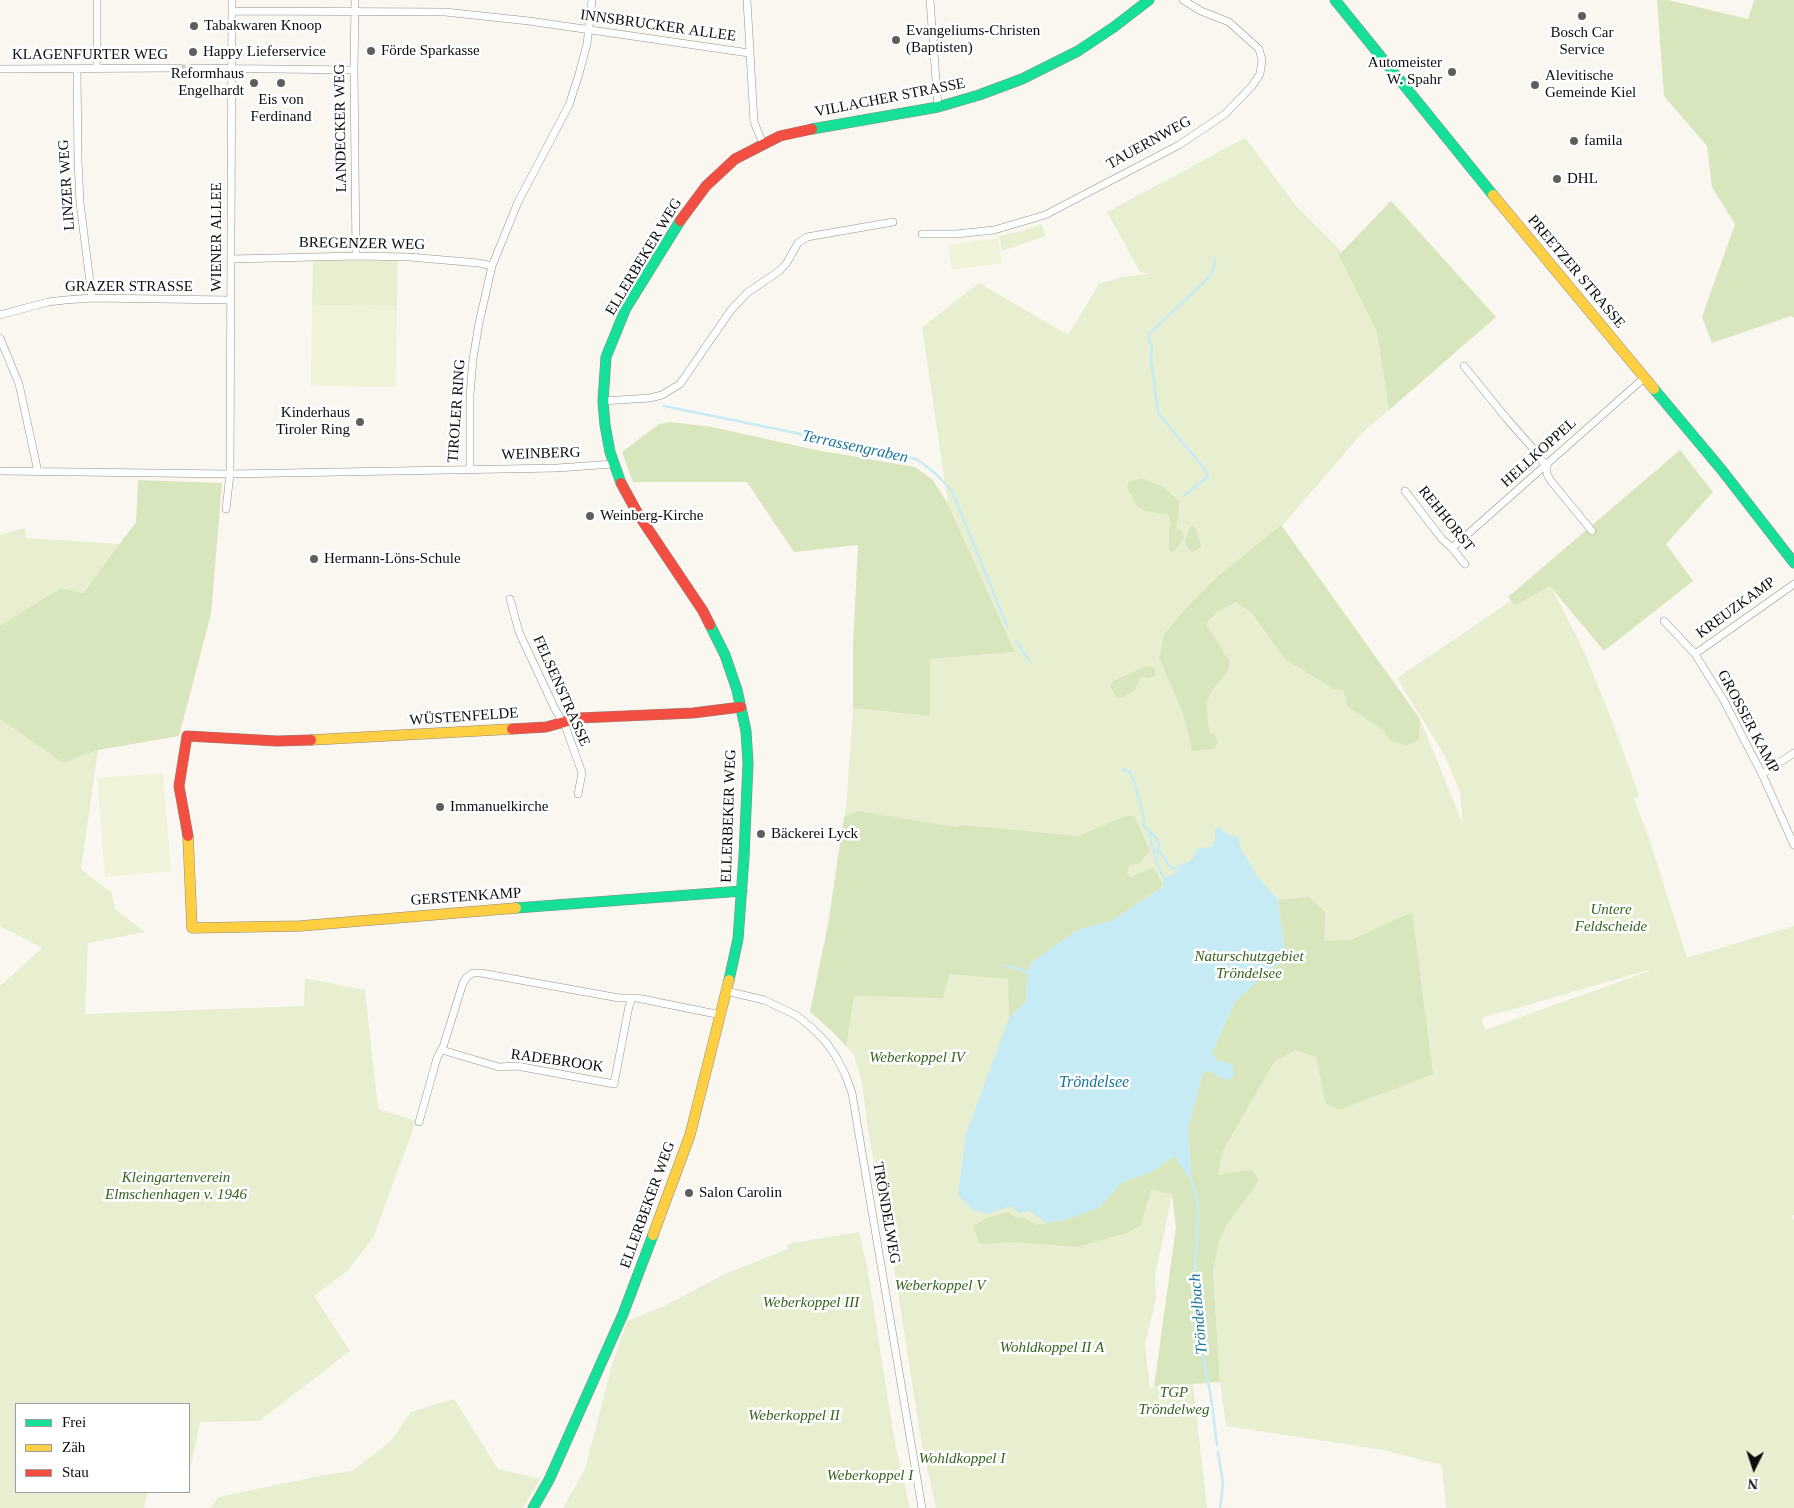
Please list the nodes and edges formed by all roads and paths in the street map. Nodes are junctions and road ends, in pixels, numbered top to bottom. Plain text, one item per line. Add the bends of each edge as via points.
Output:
1 (98, 0) edge
2 (232, 0) edge
3 (355, 0) edge
4 (592, 0) edge
5 (747, 0) edge
6 (930, 0) edge
7 (1149, 0) edge
8 (1183, 0) edge
9 (1335, 0) edge
10 (232, 12) junction
11 (354, 12) junction
12 (589, 30) junction
13 (749, 53) junction
14 (179, 68) tunnel mouth
15 (193, 68) tunnel mouth
16 (231, 68) junction
17 (0, 69) edge
18 (77, 69) junction
19 (97, 69) junction
20 (354, 70) junction
21 (938, 107) junction
22 (763, 144) junction
23 (893, 222) dead end
24 (922, 234) dead end
25 (356, 256) junction
26 (231, 259) junction
27 (492, 266) junction
28 (92, 298) junction
29 (230, 300) junction
30 (0, 315) edge
31 (0, 338) edge
32 (1464, 366) dead end
33 (1644, 378) junction
34 (603, 401) junction
35 (614, 464) junction
36 (1547, 465) junction
37 (470, 470) junction
38 (0, 471) edge
39 (38, 472) junction
40 (230, 474) junction
41 (1405, 491) dead end
42 (226, 509) dead end
43 (1592, 531) dead end
44 (1452, 548) junction
45 (1794, 563) edge
46 (1465, 564) dead end
47 (1794, 584) edge
48 (510, 599) dead end
49 (1664, 621) dead end
50 (1695, 654) junction
51 (741, 707) junction
52 (562, 722) junction
53 (1794, 754) edge
54 (1762, 774) junction
55 (578, 794) dead end
56 (1794, 845) edge
57 (742, 891) junction
58 (192, 928) joint
59 (726, 991) junction
60 (632, 999) junction
61 (721, 1014) junction
62 (442, 1050) junction
63 (419, 1122) dead end
64 (533, 1508) edge
65 (922, 1508) edge

1 - 19 street
2 - 10 street, WIENER ALLEE
3 - 11 street, LANDECKER WEG
4 - 12 street, TIROLER RING
5 - 13 street
6 - 21 street
7 - 21 street, VILLACHER STRASSE via 1095,40 1051,66 979,95
8 - 24 street, TAUERNWEG via 1229,22 1259,49 1262,60 1260,74 1225,114 1179,145 1045,215 994,230
9 - 33 street, PREETZER STRASSE
10 - 11 street, INNSBRUCKER ALLEE
10 - 16 street, WIENER ALLEE
11 - 12 street, INNSBRUCKER ALLEE via 445,12
11 - 20 street, LANDECKER WEG
12 - 13 street, INNSBRUCKER ALLEE
12 - 27 street, TIROLER RING via 580,74 569,105 518,202
13 - 22 street via 754,122
14 - 19 street, KLAGENFURTER WEG
15 - 16 street
16 - 20 street
16 - 26 street, WIENER ALLEE
17 - 18 street, KLAGENFURTER WEG
18 - 19 street, KLAGENFURTER WEG
18 - 28 street, LINZER WEG via 80,203
20 - 25 street, LANDECKER WEG
21 - 22 street, VILLACHER STRASSE via 815,128 780,136
22 - 34 street, ELLERBEKER WEG via 735,159 706,186 682,218 626,308 606,357
23 - 34 street via 807,237 798,242 786,264 747,293 731,310 680,384 650,398
25 - 26 street, BREGENZER WEG
25 - 27 street, BREGENZER WEG via 409,257
26 - 29 street, WIENER ALLEE
27 - 37 street, TIROLER RING via 473,358
28 - 29 street, GRAZER STRASSE
28 - 30 street, GRAZER STRASSE via 48,302
29 - 40 street, WIENER ALLEE
31 - 39 street via 19,384
32 - 36 street
33 - 36 street, HELLKOPPEL
33 - 45 street, PREETZER STRASSE
34 - 35 street, ELLERBEKER WEG via 606,437
35 - 37 street, WEINBERG
35 - 51 street, ELLERBEKER WEG via 638,514 716,635
36 - 43 street via 1551,481
36 - 44 street, HELLKOPPEL
37 - 40 street, TIROLER RING
38 - 39 street, TIROLER RING
39 - 40 street, TIROLER RING
40 - 42 street, WIENER ALLEE
41 - 44 street, REHHORST
44 - 46 street, REHHORST
47 - 50 street, KREUZKAMP
48 - 52 street, FELSENSTRASSE via 519,632
49 - 50 street, GROSSER KAMP
50 - 54 street, GROSSER KAMP via 1723,699
51 - 52 street, WÜSTENFELDE via 693,713 579,718
51 - 57 street, ELLERBEKER WEG via 748,764
52 - 55 street, FELSENSTRASSE via 582,773
52 - 58 street, WÜSTENFELDE via 546,727 323,740 187,736 179,786 189,839
53 - 54 street
54 - 56 street, GROSSER KAMP
57 - 58 street, GERSTENKAMP via 300,926
57 - 59 street, ELLERBEKER WEG via 738,939
59 - 61 street, ELLERBEKER WEG
59 - 65 street, TRÖNDELWEG via 764,1000 796,1015 825,1041 845,1074 852,1094
60 - 61 street
60 - 62 street via 473,973 463,983
60 - 62 street, RADEBROOK via 614,1084 517,1066 499,1067
61 - 64 street, ELLERBEKER WEG via 690,1136 671,1189 623,1314 549,1480
62 - 63 street

